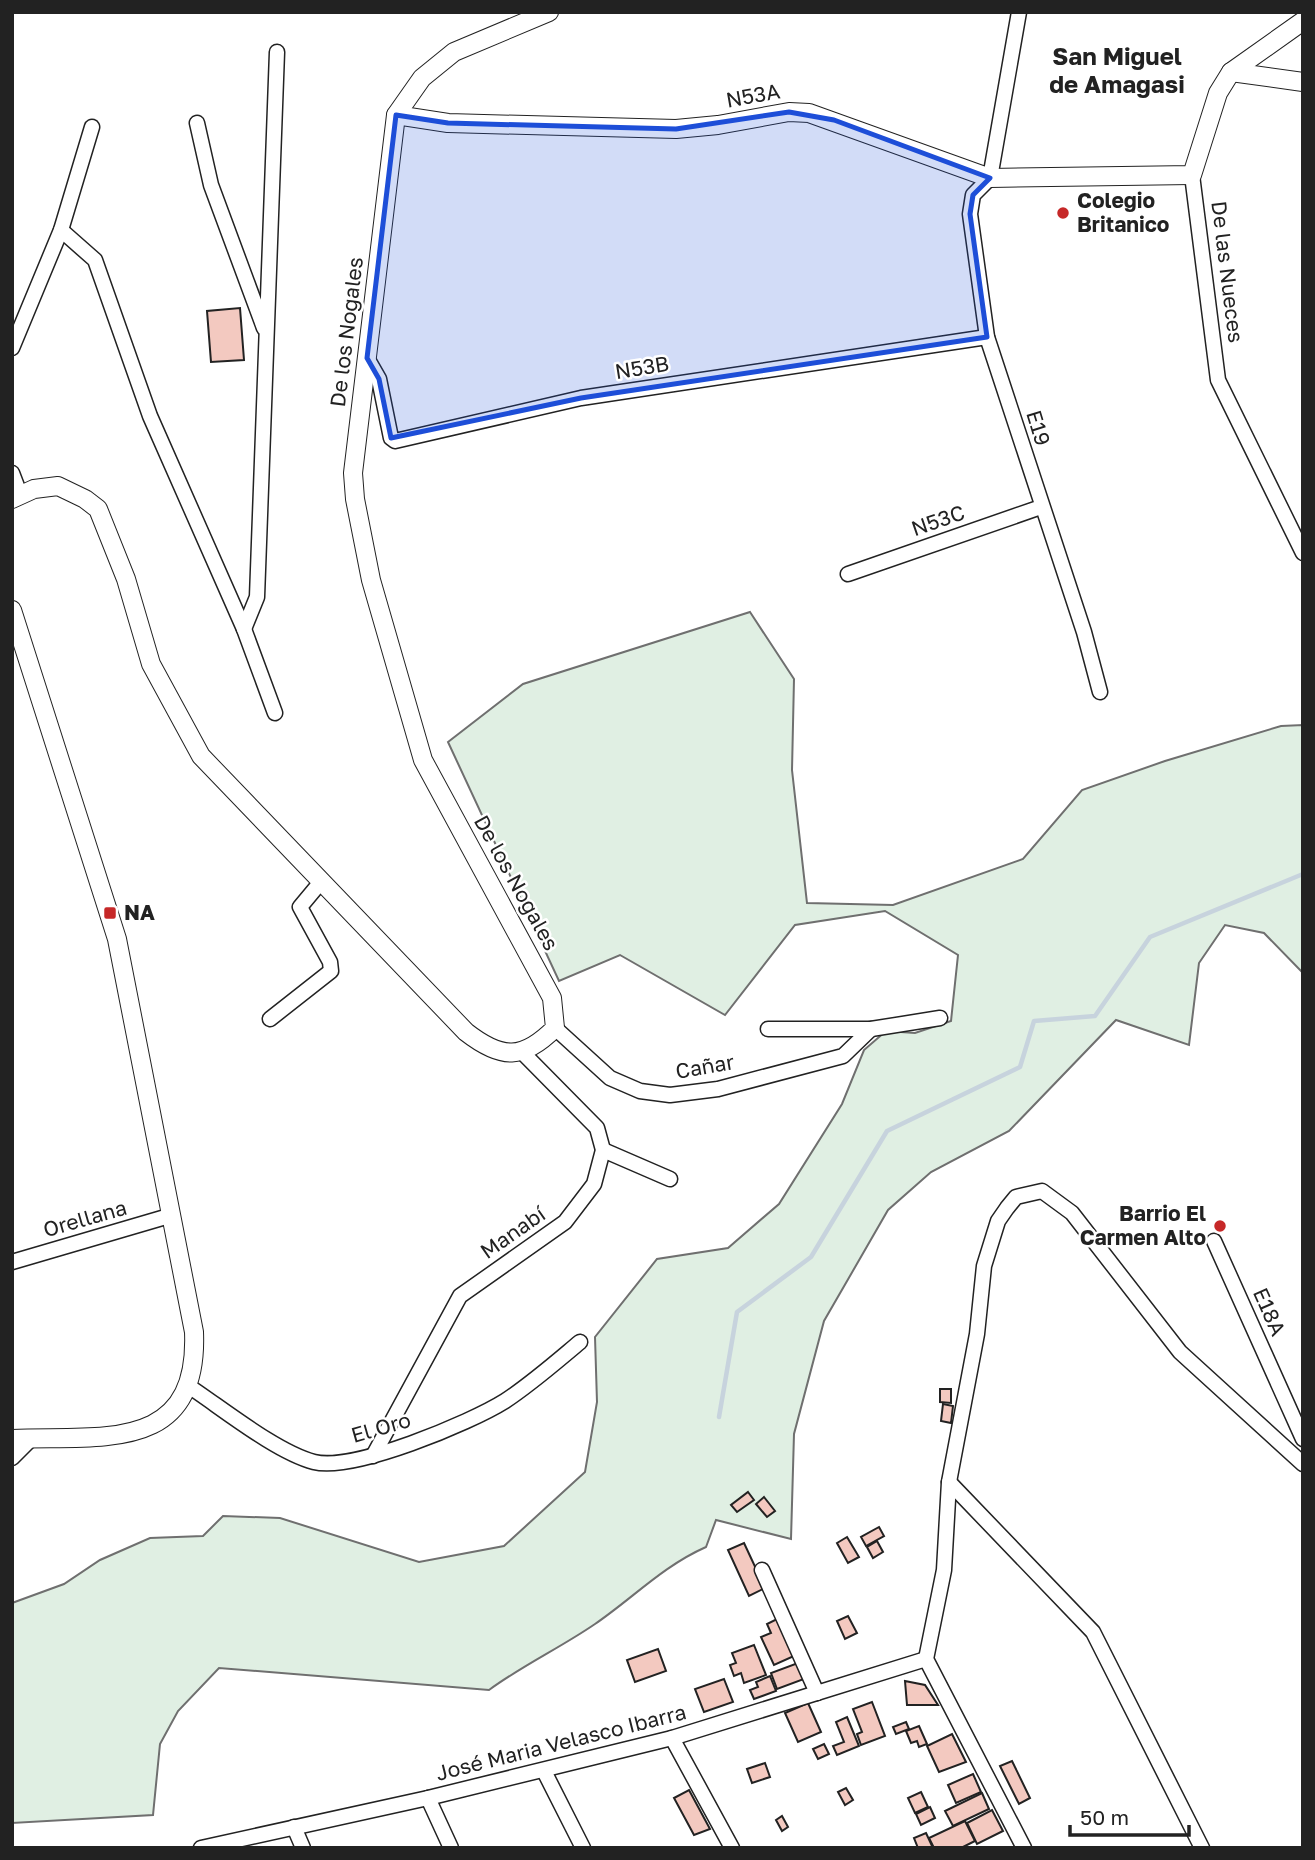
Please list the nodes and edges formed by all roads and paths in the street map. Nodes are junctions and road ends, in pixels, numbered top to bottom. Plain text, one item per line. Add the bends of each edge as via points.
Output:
1 (549, 12) edge
2 (1019, 12) edge
3 (1303, 21) edge
4 (277, 52) dead end
5 (1231, 72) junction
6 (1303, 82) edge
7 (396, 115) junction
8 (197, 123) dead end
9 (92, 127) dead end
10 (1192, 175) junction
11 (989, 178) junction
12 (61, 230) junction
13 (267, 335) junction
14 (987, 337) junction
15 (12, 348) edge
16 (367, 358) junction
17 (12, 473) edge
18 (16, 496) edge
19 (1041, 507) junction
20 (1303, 553) edge
21 (848, 574) dead end
22 (12, 610) edge
23 (244, 629) junction
24 (1100, 692) dead end
25 (275, 713) dead end
26 (320, 883) junction
27 (940, 1018) dead end
28 (270, 1019) dead end
29 (555, 1028) junction
30 (768, 1029) dead end
31 (871, 1029) junction
32 (522, 1052) junction
33 (603, 1150) junction
34 (670, 1179) dead end
35 (169, 1216) junction
36 (1214, 1241) dead end
37 (12, 1262) edge
38 (580, 1342) dead end
39 (187, 1385) junction
40 (32, 1438) junction
41 (12, 1439) edge
42 (1303, 1439) edge
43 (373, 1456) junction
44 (12, 1458) edge
45 (1303, 1464) edge
46 (949, 1482) junction
47 (762, 1570) dead end
48 (926, 1659) junction
49 (817, 1693) junction
50 (672, 1738) junction
51 (544, 1771) junction
52 (428, 1798) junction
53 (294, 1827) junction
54 (201, 1848) edge
55 (303, 1848) edge
56 (451, 1848) edge
57 (583, 1848) edge
58 (732, 1848) edge
59 (1024, 1848) edge
60 (1202, 1848) edge

1 - 7 street, De los Nogales via 454,52 422,78
2 - 11 street
3 - 5 street, De las Nueces
4 - 13 street
5 - 6 street
5 - 10 street, De las Nueces via 1218,93
7 - 11 street, N53A via 461,123 676,129 810,113
7 - 16 street, De los Nogales
8 - 13 street via 211,185
9 - 12 street
10 - 11 street, N53A
10 - 20 street, De las Nueces via 1218,380
11 - 14 street, E19 via 973,195 970,214
12 - 15 street
12 - 23 street via 95,260 149,416
13 - 23 street via 257,597
14 - 16 street, N53B via 581,398 395,440 379,379
14 - 19 street, E19
16 - 29 street, De los Nogales via 353,473 371,580 423,760 552,998
17 - 18 street
18 - 26 street via 58,486 97,509 126,579 151,664 186,734 219,777
19 - 21 street, N53C
19 - 24 street, E19
22 - 35 street via 117,939
23 - 25 street
26 - 28 street via 300,907 331,971
26 - 32 street via 466,1032 494,1051
27 - 31 street
29 - 31 street, Cañar via 610,1078 633,1089 670,1095 718,1089 843,1056
29 - 32 street
30 - 31 street
32 - 33 street via 597,1128
33 - 34 street
33 - 43 street, Manabí via 594,1184 565,1222 460,1296
35 - 37 street, Orellana
35 - 39 street via 194,1332 195,1355
36 - 42 street, E18A
38 - 43 street, El Oro via 496,1406 463,1424
39 - 40 street via 171,1411 143,1430
39 - 43 street, El Oro via 293,1454 317,1463
40 - 41 street
40 - 44 street
45 - 46 street via 1180,1352 1072,1213 1042,1191 1016,1198 998,1222 984,1266 977,1334
46 - 48 street via 944,1570
46 - 60 street via 1093,1632
47 - 49 street
48 - 49 street, José Maria Velasco Ibarra
48 - 59 street
49 - 50 street, José Maria Velasco Ibarra
50 - 51 street, José Maria Velasco Ibarra
50 - 58 street
51 - 52 street, José Maria Velasco Ibarra
51 - 57 street
52 - 53 street, José Maria Velasco Ibarra
52 - 56 street
53 - 54 street, José Maria Velasco Ibarra
53 - 55 street

